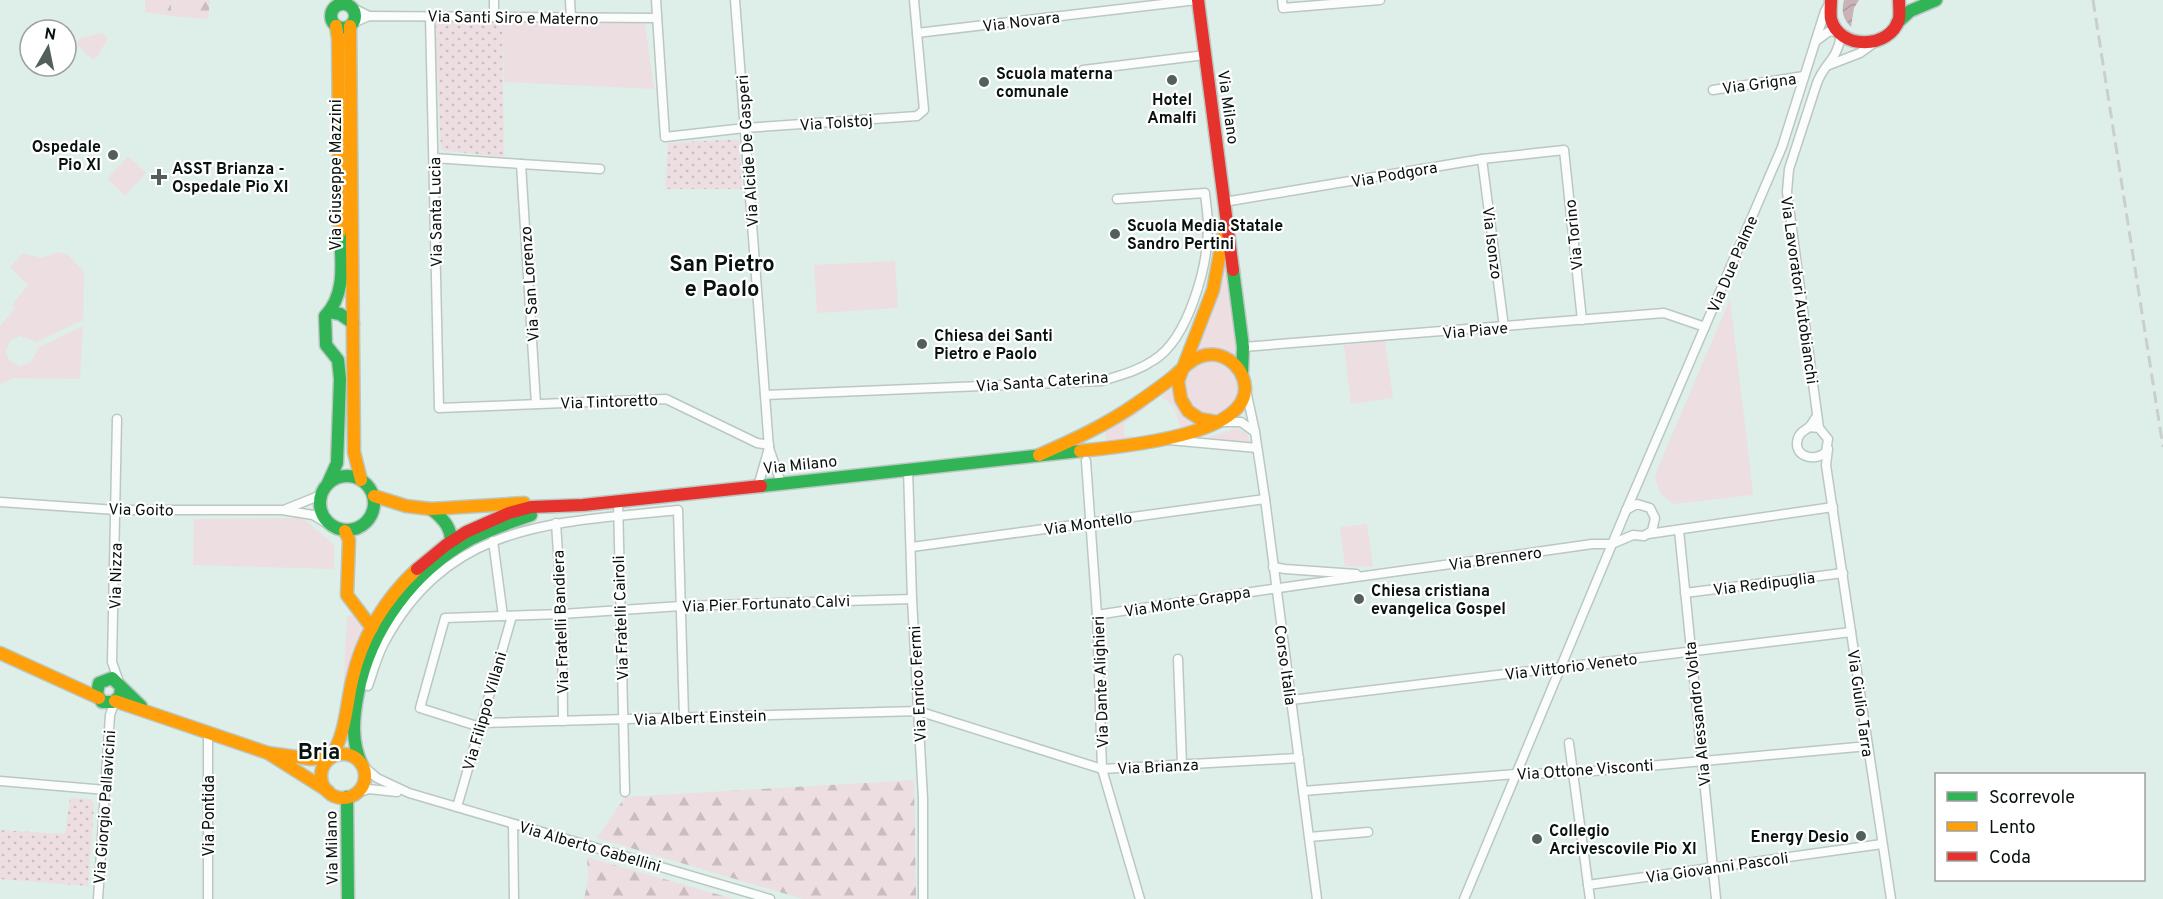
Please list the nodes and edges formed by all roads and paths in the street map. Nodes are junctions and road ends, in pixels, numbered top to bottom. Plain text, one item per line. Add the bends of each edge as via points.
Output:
1 (494, 0) edge
2 (570, 0) edge
3 (656, 0) edge
4 (735, 0) edge
5 (914, 0) edge
6 (1198, 0) edge
7 (1380, 0) edge
8 (1899, 0) edge
9 (1936, 0) edge
10 (1830, 1) edge
11 (338, 3) edge
12 (1283, 4) edge
13 (352, 5) edge
14 (369, 16) junction
15 (430, 16) junction
16 (494, 17) junction
17 (571, 18) junction
18 (657, 18) junction
19 (1897, 23) junction
20 (352, 25) junction
21 (336, 26) junction
22 (917, 33) junction
23 (1839, 33) junction
24 (1816, 41) junction
25 (1874, 43) junction
26 (1205, 55) junction
27 (1828, 65) junction
28 (1083, 70) dead end
29 (1804, 76) junction
30 (1713, 90) dead end
31 (745, 128) junction
32 (1564, 150) joint
33 (434, 158) junction
34 (1482, 159) junction
35 (521, 164) junction
36 (600, 169) dead end
37 (1117, 199) dead end
38 (1224, 202) junction
39 (1225, 218) junction
40 (329, 312) junction
41 (1582, 320) junction
42 (353, 323) junction
43 (1504, 327) junction
44 (1705, 327) junction
45 (1243, 347) junction
46 (1184, 367) junction
47 (1242, 374) junction
48 (1245, 387) junction
49 (765, 395) junction
50 (536, 404) junction
51 (439, 408) joint
52 (1817, 416) junction
53 (117, 419) dead end
54 (1218, 422) junction
55 (1809, 427) junction
56 (1819, 428) junction
57 (1255, 432) junction
58 (1162, 439) junction
59 (769, 447) junction
60 (1257, 448) junction
61 (1828, 449) junction
62 (1039, 454) junction
63 (1821, 456) junction
64 (1086, 461) dead end
65 (1826, 465) junction
66 (908, 469) junction
67 (361, 480) junction
68 (328, 483) junction
69 (781, 483) junction
70 (1639, 483) junction
71 (758, 486) junction
72 (321, 495) junction
73 (374, 496) junction
74 (1265, 499) junction
75 (618, 501) junction
76 (0, 502) edge
77 (1642, 504) junction
78 (564, 506) junction
79 (1833, 507) junction
80 (431, 509) junction
81 (117, 510) junction
82 (282, 510) junction
83 (1625, 513) junction
84 (617, 516) junction
85 (1655, 518) junction
86 (1092, 522) junction
87 (556, 523) junction
88 (328, 524) junction
89 (1674, 530) junction
90 (345, 531) junction
91 (1647, 534) junction
92 (1633, 536) junction
93 (453, 540) junction
94 (493, 541) junction
95 (1612, 544) junction
96 (912, 547) junction
97 (445, 558) junction
98 (1273, 567) junction
99 (1843, 573) junction
100 (1378, 575) junction
101 (347, 582) junction
102 (1276, 587) junction
103 (1685, 593) junction
104 (912, 599) junction
105 (398, 604) junction
106 (681, 606) junction
107 (621, 610) junction
108 (379, 614) junction
109 (562, 614) junction
110 (1097, 615) junction
111 (507, 616) junction
112 (372, 628) junction
113 (1851, 632) junction
114 (1690, 651) junction
115 (0, 653) edge
116 (1178, 659) dead end
117 (112, 662) junction
118 (1562, 668) junction
119 (101, 680) junction
120 (65, 683) junction
121 (120, 685) junction
122 (368, 686) dead end
123 (1291, 700) junction
124 (106, 701) junction
125 (918, 711) junction
126 (152, 713) junction
127 (684, 717) junction
128 (623, 719) junction
129 (563, 720) junction
130 (481, 725) junction
131 (208, 733) junction
132 (1569, 743) dead end
133 (1868, 746) junction
134 (268, 753) junction
135 (331, 757) junction
136 (1299, 758) junction
137 (1702, 760) junction
138 (362, 765) junction
139 (1182, 765) junction
140 (1102, 769) junction
141 (1572, 773) junction
142 (1516, 774) junction
143 (0, 781) edge
144 (106, 790) junction
145 (328, 791) junction
146 (1303, 791) junction
147 (625, 792) dead end
148 (409, 793) junction
149 (352, 795) junction
150 (457, 807) junction
151 (513, 824) junction
152 (1368, 832) dead end
153 (1309, 837) junction
154 (1882, 844) junction
155 (1713, 868) junction
156 (1588, 885) junction
157 (98, 899) edge
158 (208, 899) edge
159 (348, 899) edge
160 (514, 899) edge
161 (770, 899) edge
162 (923, 899) edge
163 (1140, 899) edge
164 (1317, 899) edge
165 (1464, 899) edge
166 (1590, 899) edge
167 (1716, 899) edge
168 (1891, 899) edge

1 - 16 street
2 - 17 street
3 - 18 street
4 - 31 street, Via Alcide De Gasperi
5 - 22 street
6 - 22 street, Via Novara
6 - 26 main road, Via Milano
7 - 12 street
8 - 19 main road
9 - 19 main road via 1910,11
10 - 23 main road via 1831,19
10 - 24 street, Via Due Palme
11 - 13 main road
11 - 21 main road via 331,17
13 - 14 street, Via Santi Siro e Materno
13 - 20 main road via 356,13
14 - 15 street, Via Santi Siro e Materno
14 - 20 street, Via Santi Siro e Materno
15 - 16 street, Via Santi Siro e Materno
15 - 33 street, Via Santa Lucia
16 - 17 street, Via Santi Siro e Materno
17 - 18 street, Via Santi Siro e Materno
18 - 31 street via 665,137
19 - 25 main road via 1886,37
20 - 21 main road
20 - 42 main road, Via Giuseppe Mazzini
21 - 40 main road, Via Giuseppe Mazzini via 341,287
22 - 31 street, Via Tolstoj via 924,110 917,116
23 - 24 street via 1828,32
23 - 25 main road via 1857,43
23 - 27 street, Via Lavoratori Autobianchi via 1836,56
24 - 29 street, Via Due Palme
25 - 27 street
26 - 28 street
26 - 38 main road, Via Milano
27 - 52 street, Via Lavoratori Autobianchi via 1810,103 1789,169 1786,192
29 - 30 street, Via Grigna
29 - 44 street, Via Due Palme via 1782,147
31 - 49 street, Via Alcide De Gasperi
32 - 34 street, Via Podgora
32 - 41 street, Via Torino
33 - 35 street
33 - 51 street, Via Santa Lucia
34 - 38 street, Via Podgora
34 - 43 street, Via Isonzo
35 - 36 street
35 - 50 street, Via San Lorenzo
37 - 49 street, Via Santa Caterina via 1205,193 1208,226 1201,278 1173,343 1156,359 1102,381
38 - 39 main road, Via Milano
39 - 45 main road, Via Milano
39 - 46 main road, Via Milano via 1213,290
40 - 42 main road
40 - 68 main road, Via Giuseppe Mazzini via 325,316 324,335 326,345 338,360 340,379 337,463
41 - 43 street, Via Piave
41 - 44 street, Via Piave via 1664,313
42 - 67 main road, Via Giuseppe Mazzini via 354,452
43 - 45 street, Via Piave
44 - 70 street, Via Due Palme
45 - 47 main road, Via Milano
46 - 47 main road via 1207,354 1233,362
46 - 54 main road via 1178,381 1184,408 1195,417
46 - 62 main road, Via Milano via 1101,427
47 - 48 main road
48 - 54 main road via 1234,412
48 - 57 street, Corso Italia
49 - 59 street, Via Alcide De Gasperi
50 - 51 street, Via Tintoretto
50 - 59 street, Via Tintoretto via 666,399
52 - 55 street
52 - 56 street, Via Lavoratori Autobianchi
53 - 81 street, Via Nizza
54 - 57 street via 1241,422
54 - 58 main road, Via Milano via 1202,430
55 - 56 street
55 - 63 street via 1800,434 1798,449 1811,458
56 - 61 street via 1828,439
57 - 60 street, Corso Italia
58 - 60 street
58 - 62 main road, Via Milano
59 - 69 street
59 - 71 street
60 - 74 street, Corso Italia
61 - 63 street
61 - 65 street
62 - 66 main road, Via Milano
63 - 65 street
64 - 86 street, Via Dante Alighieri
65 - 79 street
66 - 69 main road, Via Milano
66 - 96 street, Via Enrico Fermi
67 - 68 main road via 344,476
67 - 73 main road
68 - 72 main road
69 - 71 main road, Via Milano
70 - 77 street
70 - 83 street, Via Due Palme
71 - 75 main road, Via Milano
72 - 82 street, Via Goito
72 - 88 main road via 320,511
73 - 80 main road, Via Milano
73 - 90 main road via 375,505 368,521 362,527
74 - 86 street, Via Montello
74 - 98 street, Corso Italia
75 - 78 main road, Via Milano
75 - 84 street, Via Fratelli Cairoli
76 - 81 street, Via Goito
77 - 83 street
77 - 85 street via 1652,510
78 - 80 main road, Via Milano via 525,503
78 - 93 main road, Via Milano via 534,507 499,516
78 - 97 main road, Via Milano via 497,527
79 - 89 street
79 - 99 street, Via Giulio Tarra
80 - 93 main road via 443,518
81 - 82 street, Via Goito
81 - 117 street, Via Nizza
82 - 88 street, Via Goito via 313,515
83 - 92 street via 1624,526
83 - 95 street, Via Due Palme
84 - 87 street
84 - 106 street via 678,510
84 - 107 street, Via Fratelli Cairoli
85 - 89 street
85 - 91 street via 1654,528
86 - 96 street, Via Montello
86 - 110 street, Via Dante Alighieri
87 - 94 street via 517,531
87 - 109 street, Via Fratelli Bandiera
88 - 90 main road
89 - 91 street
89 - 103 street, Via Alessandro Volta
90 - 101 main road via 349,540
91 - 92 street
92 - 95 street
93 - 97 main road, Via Milano
93 - 108 main road, Via Milano via 417,568
94 - 111 street, Via Filippo Villani
94 - 122 street via 460,557 431,580 384,644
95 - 100 street, Via Brennero
95 - 118 street, Via Due Palme
96 - 104 street, Via Enrico Fermi
97 - 105 main road, Via Milano
98 - 100 street, Via Brennero
98 - 102 street, Corso Italia
99 - 103 street, Via Redipuglia
99 - 113 street, Via Giulio Tarra
100 - 102 street, Via Brennero
101 - 108 main road via 359,601
101 - 112 main road via 347,595
102 - 110 street, Via Monte Grappa
102 - 123 street, Corso Italia
103 - 114 street, Via Alessandro Volta
104 - 106 street, Via Pier Fortunato Calvi
104 - 125 street, Via Enrico Fermi
105 - 108 main road, Via Milano
105 - 138 main road, Via Milano via 374,641 358,690 353,731
106 - 107 street, Via Pier Fortunato Calvi
106 - 127 street
107 - 109 street, Via Pier Fortunato Calvi
107 - 128 street, Via Fratelli Cairoli
108 - 112 main road, Via Milano
109 - 111 street, Via Pier Fortunato Calvi
109 - 129 street, Via Fratelli Bandiera
110 - 140 street, Via Dante Alighieri
111 - 130 street, Via Filippo Villani
111 - 130 street, Via Albert Einstein via 445,618 420,708
112 - 135 main road, Via Milano via 350,687 342,739
113 - 114 street, Via Vittorio Veneto
113 - 133 street, Via Giulio Tarra
114 - 118 street, Via Vittorio Veneto
114 - 137 street, Via Alessandro Volta
115 - 120 main road
116 - 139 street
117 - 119 street, Via Nizza
117 - 121 street, Via Nizza
118 - 123 street, Via Vittorio Veneto
118 - 142 street, Via Due Palme
119 - 120 main road
119 - 121 main road via 112,678
119 - 124 main road via 96,691
120 - 124 main road
121 - 124 main road via 120,696
121 - 126 main road via 136,703
123 - 136 street, Corso Italia
124 - 126 main road
124 - 144 street, Via Giorgio Pallavicini via 110,715
125 - 127 street, Via Albert Einstein
125 - 140 street, Via Brianza
125 - 162 street, Via Enrico Fermi
126 - 131 main road
127 - 128 street, Via Albert Einstein
128 - 129 street, Via Albert Einstein
128 - 147 street, Via Fratelli Cairoli
129 - 130 street, Via Albert Einstein
130 - 150 street, Via Filippo Villani
131 - 134 main road
131 - 158 street, Via Pontida
132 - 141 street
133 - 137 street, Via Ottone Visconti
133 - 154 street, Via Giulio Tarra
134 - 135 main road via 311,759
134 - 145 main road
135 - 138 main road via 347,754
135 - 145 main road via 321,773 322,784
136 - 139 street, Via Brianza
136 - 146 street, Corso Italia
137 - 141 street, Via Ottone Visconti
137 - 155 street, Via Alessandro Volta
138 - 148 street, Via Alberto Gabellini via 377,778
138 - 149 main road via 364,781
139 - 140 street, Via Brianza
140 - 163 street, Via Dante Alighieri
141 - 142 street, Via Ottone Visconti
141 - 156 street
142 - 146 street, Via Ottone Visconti
142 - 165 street, Via Due Palme
143 - 144 street
144 - 157 street, Via Giorgio Pallavicini
145 - 149 main road via 336,796
146 - 153 street, Corso Italia
148 - 149 street, Via Alberto Gabellini via 375,789
148 - 150 street, Via Alberto Gabellini
149 - 159 main road, Via Milano
150 - 151 street, Via Alberto Gabellini
151 - 160 street
151 - 161 street, Via Alberto Gabellini
152 - 153 street
153 - 164 street, Corso Italia
154 - 155 street, Via Giovanni Pascoli
154 - 168 street, Via Giulio Tarra
155 - 156 street, Via Giovanni Pascoli
155 - 167 street, Via Alessandro Volta
156 - 166 street

